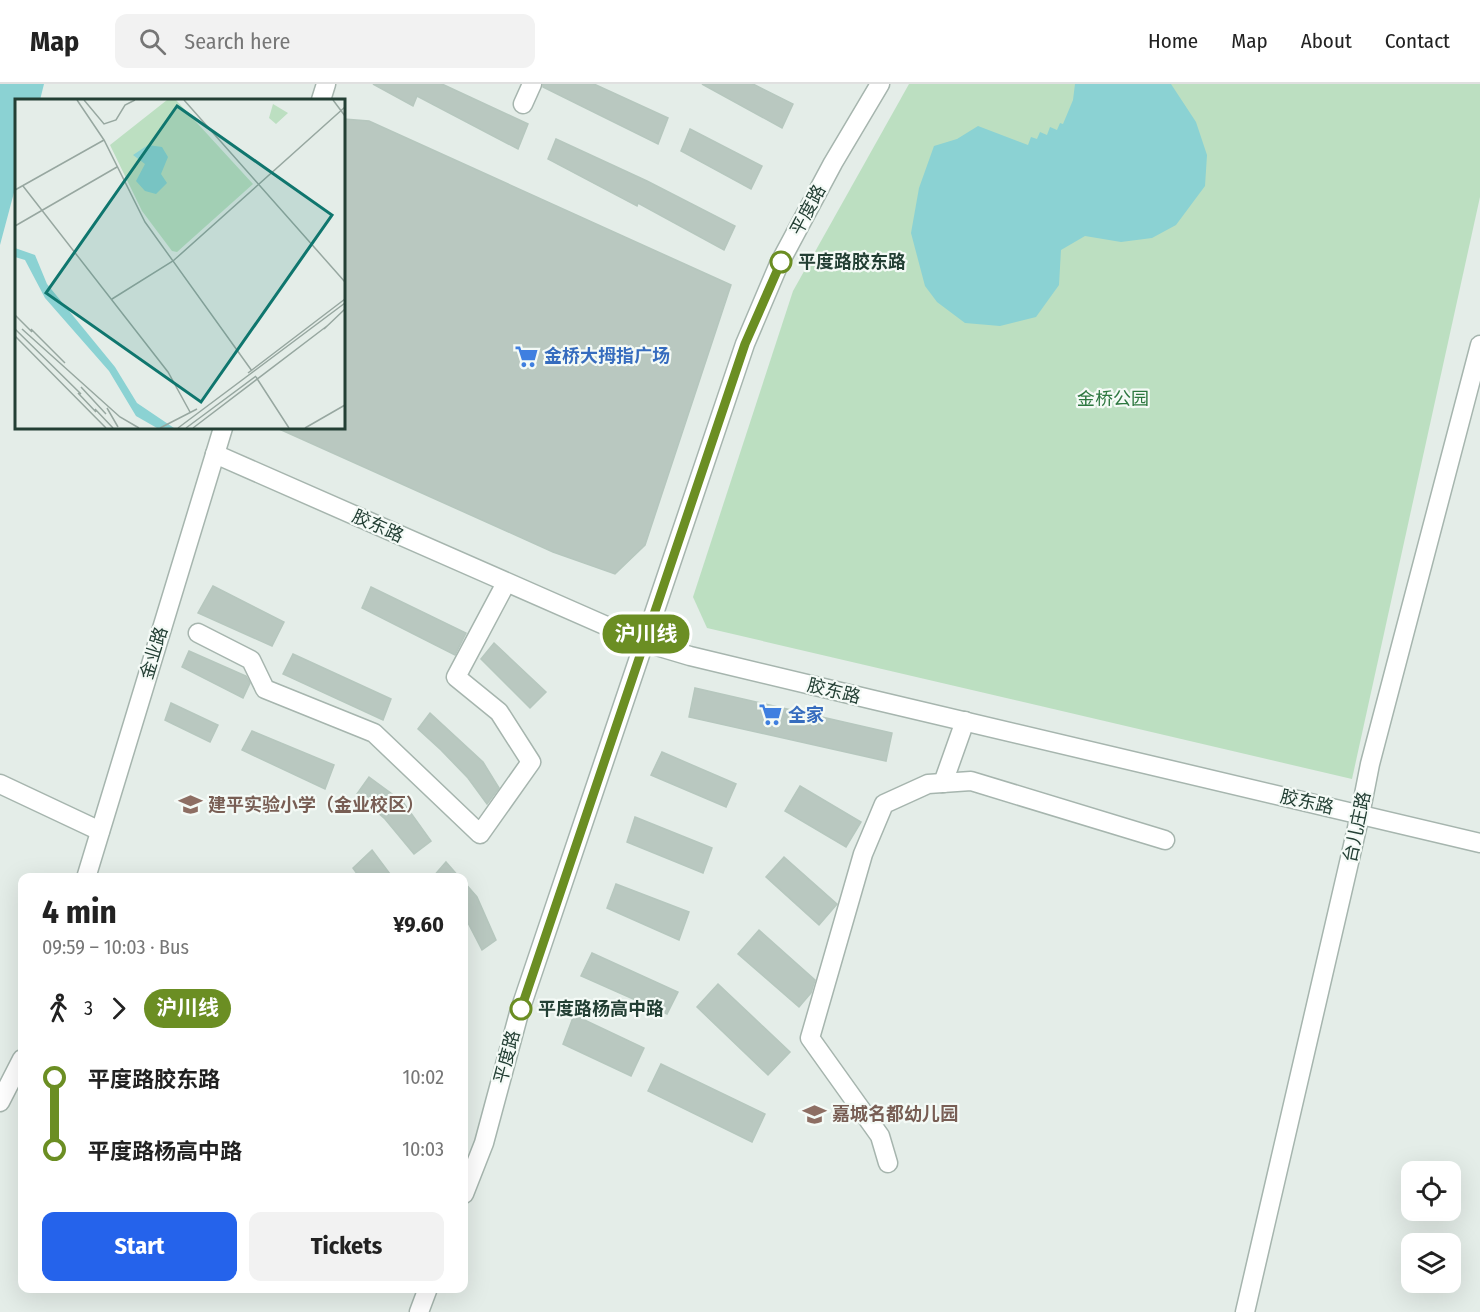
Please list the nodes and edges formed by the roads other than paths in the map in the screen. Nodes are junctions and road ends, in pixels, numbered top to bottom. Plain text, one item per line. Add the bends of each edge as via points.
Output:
1 (326, 84) edge
2 (532, 84) edge
3 (880, 84) edge
4 (321, 99) edge
5 (523, 104) dead end
6 (1480, 345) edge
7 (223, 429) edge
8 (215, 454) junction
9 (506, 583) junction
10 (198, 633) dead end
11 (643, 642) junction
12 (965, 721) junction
13 (943, 783) junction
14 (0, 784) edge
15 (1360, 815) junction
16 (100, 831) junction
17 (1165, 840) dead end
18 (1480, 843) edge
19 (87, 873) edge
20 (18, 1067) edge
21 (0, 1102) edge
22 (888, 1163) dead end
23 (468, 1184) edge
24 (426, 1293) edge
25 (419, 1312) edge
26 (1245, 1312) edge

1 - 4 street
2 - 5 street
3 - 11 street, 平度路 via 779,264 745,344
6 - 15 street, 台儿庄路
7 - 8 street, 金业路
8 - 9 street, 胶东路
8 - 16 street, 金业路
9 - 10 street via 456,677 499,712 531,762 480,834 374,733 265,688 251,660
9 - 11 street, 胶东路
11 - 12 street, 胶东路
11 - 23 street, 平度路 via 519,1013 484,1143
12 - 13 street
12 - 15 street, 胶东路
13 - 17 street via 971,781
13 - 22 street via 928,784 884,804 863,854 810,1038 880,1136
14 - 16 street
15 - 18 street, 胶东路
15 - 26 street, 台儿庄路
16 - 19 street, 金业路
20 - 21 street
24 - 25 street

